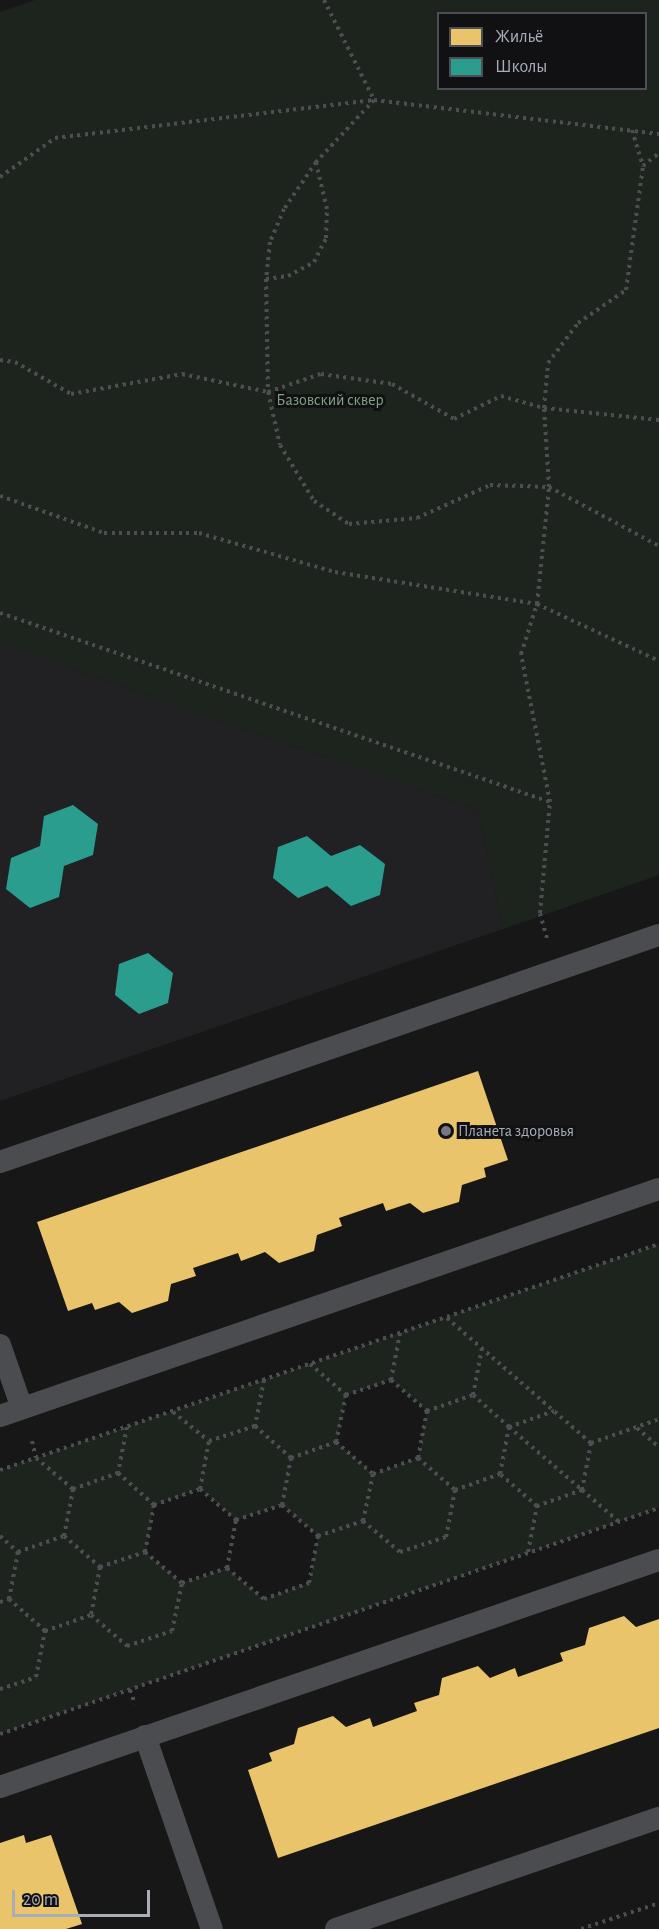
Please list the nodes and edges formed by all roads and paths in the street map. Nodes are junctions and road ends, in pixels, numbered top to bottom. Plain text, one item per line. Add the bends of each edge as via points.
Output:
1 (324, 0) edge
2 (374, 100) junction
3 (632, 130) junction
4 (659, 134) edge
5 (659, 153) edge
6 (316, 162) junction
7 (644, 166) junction
8 (0, 177) edge
9 (266, 279) junction
10 (0, 360) edge
11 (268, 392) junction
12 (544, 408) junction
13 (659, 420) edge
14 (549, 487) junction
15 (0, 496) edge
16 (659, 546) edge
17 (537, 604) junction
18 (0, 613) edge
19 (659, 661) edge
20 (550, 802) junction
21 (540, 913) dead end
22 (659, 935) edge
23 (0, 1162) edge
24 (659, 1189) edge
25 (659, 1244) edge
26 (446, 1317) junction
27 (400, 1333) junction
28 (0, 1345) edge
29 (482, 1348) junction
30 (310, 1364) junction
31 (264, 1380) junction
32 (391, 1380) junction
33 (346, 1395) junction
34 (473, 1395) junction
35 (22, 1408) junction
36 (173, 1411) junction
37 (428, 1411) junction
38 (555, 1411) junction
39 (0, 1416) edge
40 (659, 1419) edge
41 (128, 1426) junction
42 (255, 1426) junction
43 (509, 1427) junction
44 (637, 1427) junction
45 (209, 1442) junction
46 (336, 1442) junction
47 (591, 1443) junction
48 (659, 1447) edge
49 (36, 1458) junction
50 (291, 1458) junction
51 (418, 1458) junction
52 (0, 1470) edge
53 (118, 1473) junction
54 (373, 1474) junction
55 (501, 1474) junction
56 (73, 1489) junction
57 (200, 1489) junction
58 (455, 1490) junction
59 (582, 1490) junction
60 (154, 1505) junction
61 (282, 1505) junction
62 (537, 1506) junction
63 (659, 1508) edge
64 (236, 1520) junction
65 (363, 1521) junction
66 (618, 1522) junction
67 (0, 1536) edge
68 (64, 1536) junction
69 (318, 1536) junction
70 (18, 1552) junction
71 (145, 1552) junction
72 (528, 1553) junction
73 (659, 1560) edge
74 (100, 1567) junction
75 (227, 1568) junction
76 (182, 1583) junction
77 (9, 1599) junction
78 (0, 1602) edge
79 (90, 1615) junction
80 (45, 1630) junction
81 (0, 1689) edge
82 (0, 1734) edge
83 (146, 1736) junction
84 (0, 1786) edge
85 (659, 1818) edge
86 (659, 1903) edge
87 (212, 1929) edge
88 (336, 1929) edge
89 (581, 1929) edge

1 - 2 path
2 - 3 path
2 - 6 path
2 - 8 path via 55,138
3 - 4 path
3 - 7 path
5 - 7 path
6 - 9 path via 284,209 270,242
6 - 9 path via 327,209 326,238 314,262 288,276
7 - 12 path via 626,290 578,323 549,363
9 - 11 path
10 - 11 path via 15,362 71,394 182,374
11 - 12 path via 321,374 392,384 454,418 501,396
11 - 14 path via 280,445 314,501 349,524 417,518 490,485
12 - 13 path
12 - 14 path
14 - 16 path
14 - 17 path
15 - 17 path via 104,533 199,533 335,572
17 - 19 path
17 - 20 path via 521,654
18 - 20 path
20 - 21 path
22 - 23 lane
24 - 35 lane
25 - 26 path
26 - 27 path
26 - 29 path
27 - 30 path
27 - 32 path
28 - 35 lane
29 - 34 path
29 - 38 path
30 - 31 path
30 - 33 path
31 - 36 path
31 - 42 path
32 - 33 path
32 - 37 path
33 - 46 path
34 - 37 path
34 - 43 path
35 - 39 lane
36 - 41 path
36 - 45 path
37 - 51 path
38 - 43 path
38 - 47 path
40 - 44 path
41 - 49 path
41 - 53 path
42 - 45 path
42 - 50 path
43 - 55 path
43 - 59 path
44 - 47 path
44 - 48 path
45 - 57 path
46 - 50 path
46 - 54 path
47 - 59 path
49 - 52 path
49 - 56 path
50 - 61 path
51 - 54 path
51 - 58 path
53 - 56 path
53 - 60 path
54 - 65 path
55 - 58 path
55 - 62 path
56 - 68 path
57 - 60 path
57 - 64 path
58 - 65 path via 446,1537 400,1552
59 - 62 path
59 - 66 path
60 - 71 path
61 - 64 path
61 - 69 path
62 - 72 path
63 - 66 path
64 - 75 path
65 - 69 path
66 - 72 path
67 - 70 path
68 - 70 path
68 - 74 path
69 - 75 path via 309,1583 264,1599
70 - 77 path
71 - 74 path
71 - 76 path
72 - 82 path
73 - 83 lane
74 - 79 path
75 - 76 path
76 - 79 path via 172,1631 128,1646
77 - 78 path
77 - 80 path
79 - 80 path
80 - 81 path via 36,1677
83 - 84 lane
83 - 87 lane
85 - 88 lane
86 - 89 path

